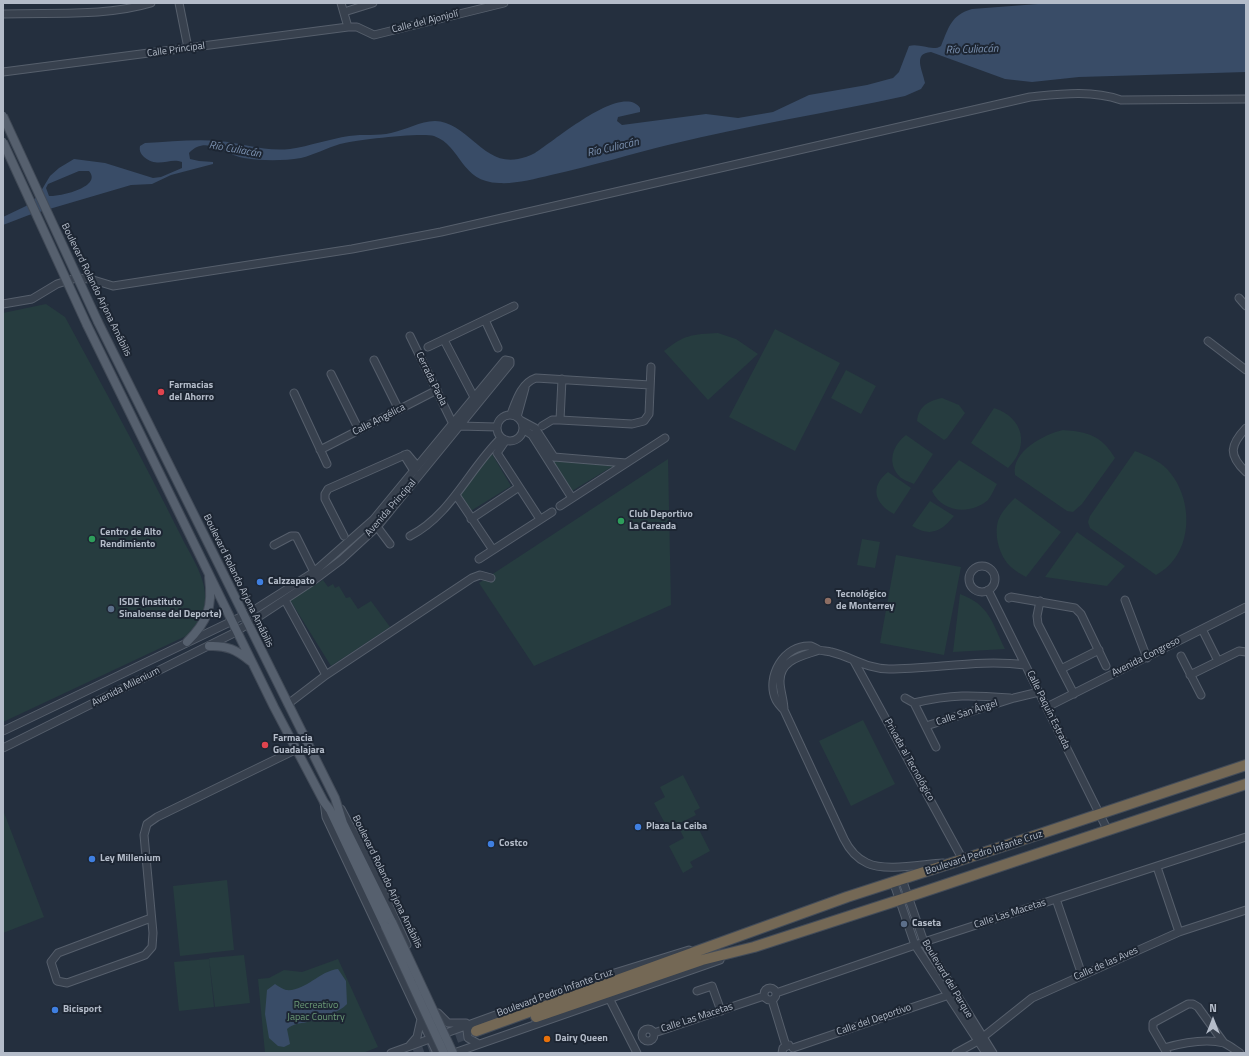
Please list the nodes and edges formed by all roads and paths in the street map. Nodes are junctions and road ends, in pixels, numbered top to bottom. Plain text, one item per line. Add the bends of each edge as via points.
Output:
1 (151, 3) edge
2 (179, 3) edge
3 (341, 3) edge
4 (373, 3) edge
5 (504, 3) edge
6 (344, 12) junction
7 (3, 14) edge
8 (348, 28) junction
9 (188, 48) junction
10 (3, 72) edge
11 (1246, 99) edge
12 (3, 116) edge
13 (3, 142) edge
14 (1239, 298) dead end
15 (3, 304) edge
16 (514, 306) dead end
17 (1246, 306) edge
18 (485, 320) junction
19 (410, 336) dead end
20 (444, 340) junction
21 (1208, 342) dead end
22 (428, 347) dead end
23 (498, 348) dead end
24 (374, 360) dead end
25 (506, 363) dead end
26 (651, 367) dead end
27 (1246, 370) edge
28 (331, 374) dead end
29 (562, 380) junction
30 (650, 385) junction
31 (437, 390) junction
32 (294, 394) dead end
33 (475, 401) junction
34 (399, 410) junction
35 (516, 417) junction
36 (560, 420) junction
37 (456, 424) junction
38 (542, 426) dead end
39 (497, 427) junction
40 (523, 429) junction
41 (1246, 429) edge
42 (359, 430) junction
43 (665, 438) dead end
44 (504, 439) junction
45 (320, 450) junction
46 (494, 451) junction
47 (551, 459) junction
48 (626, 463) junction
49 (327, 464) dead end
50 (415, 468) junction
51 (1246, 472) edge
52 (519, 487) junction
53 (456, 495) junction
54 (572, 498) junction
55 (560, 506) dead end
56 (552, 512) dead end
57 (471, 518) junction
58 (540, 519) junction
59 (375, 524) junction
60 (344, 536) dead end
61 (410, 536) dead end
62 (390, 544) dead end
63 (274, 545) dead end
64 (493, 550) junction
65 (479, 559) dead end
66 (208, 568) junction
67 (314, 572) junction
68 (491, 578) dead end
69 (988, 590) dead end
70 (1009, 598) dead end
71 (285, 600) junction
72 (1125, 600) dead end
73 (1040, 601) junction
74 (1246, 607) edge
75 (243, 616) junction
76 (233, 621) junction
77 (247, 624) junction
78 (1202, 629) junction
79 (238, 631) junction
80 (187, 642) junction
81 (209, 646) junction
82 (1098, 650) junction
83 (1245, 651) edge
84 (1181, 656) dead end
85 (1147, 658) junction
86 (854, 661) junction
87 (1218, 661) junction
88 (253, 664) junction
89 (1026, 665) junction
90 (1106, 666) dead end
91 (1061, 669) junction
92 (1190, 674) junction
93 (326, 675) junction
94 (1039, 692) junction
95 (1074, 694) junction
96 (1201, 695) dead end
97 (904, 698) dead end
98 (1014, 698) junction
99 (914, 703) junction
100 (288, 704) junction
101 (1047, 708) junction
102 (926, 726) junction
103 (3, 730) edge
104 (936, 746) dead end
105 (3, 748) edge
106 (297, 749) junction
107 (1246, 765) edge
108 (1246, 784) edge
109 (335, 798) junction
110 (324, 802) junction
111 (1100, 814) junction
112 (340, 824) junction
113 (1107, 829) junction
114 (1246, 838) edge
115 (961, 861) junction
116 (1158, 867) junction
117 (898, 880) junction
118 (904, 899) junction
119 (1056, 899) junction
120 (1246, 910) edge
121 (151, 918) junction
122 (389, 924) junction
123 (1179, 932) junction
124 (924, 942) junction
125 (915, 945) junction
126 (754, 947) junction
127 (1082, 975) junction
128 (697, 991) dead end
129 (776, 992) junction
130 (952, 994) junction
131 (764, 996) junction
132 (609, 998) junction
133 (772, 1000) junction
134 (721, 1011) junction
135 (438, 1013) junction
136 (421, 1019) junction
137 (476, 1032) junction
138 (447, 1033) junction
139 (654, 1033) dead end
140 (430, 1039) junction
141 (980, 1039) junction
142 (1224, 1043) junction
143 (786, 1046) junction
144 (407, 1050) edge
145 (468, 1050) edge
146 (794, 1051) edge
147 (1166, 1051) edge
148 (394, 1052) edge
149 (437, 1053) edge
150 (444, 1053) edge
151 (455, 1053) edge
152 (637, 1053) edge
153 (782, 1053) edge
154 (956, 1053) edge
155 (986, 1053) edge
156 (993, 1053) edge
157 (1240, 1053) edge

1 - 7 street via 101,11
2 - 9 street
3 - 6 street
4 - 6 street
5 - 8 street, Calle del Ajonjolí via 374,35 357,27
6 - 8 street
8 - 9 street, Calle Principal
9 - 10 street, Calle Principal
11 - 15 street via 1121,100 1108,96 1073,93 1030,97 441,232 352,249 113,286 76,278 57,284 32,299
12 - 75 main road, Boulevard Rolando Arjona Amábilis, bridge via 98,322
13 - 66 main road, bridge via 87,325
14 - 17 street
16 - 18 street
18 - 20 street
18 - 23 street
19 - 31 street, Cerrada Paola
20 - 22 street
20 - 33 street
21 - 27 street
24 - 34 street
25 - 33 street, Avenida Principal
26 - 30 street
28 - 42 street
29 - 30 street
29 - 35 street via 536,378 528,382
29 - 36 street
30 - 36 street via 649,414 644,421 632,424
31 - 34 street, Calle Angélica
31 - 37 street, Cerrada Paola
32 - 45 street
33 - 37 street, Avenida Principal
34 - 42 street, Calle Angélica
35 - 39 street via 500,419
35 - 40 street
35 - 47 street via 537,431
36 - 38 street via 552,420
37 - 39 street
37 - 50 street, Avenida Principal
37 - 59 street, Avenida Principal
39 - 44 street
40 - 44 street via 519,437 511,441
40 - 47 street via 532,435
41 - 51 street via 1234,443 1233,450 1235,458
42 - 45 street, Calle Angélica
43 - 48 street
44 - 46 street
45 - 49 street
46 - 52 street
46 - 53 street
47 - 48 street
47 - 54 street
48 - 54 street
50 - 59 street, Avenida Principal
50 - 60 street via 407,455 326,491 325,500
52 - 57 street
52 - 58 street
53 - 57 street
53 - 61 street via 433,521
54 - 55 street
56 - 58 street
57 - 64 street
58 - 64 street
59 - 62 street
59 - 67 street, Avenida Principal
59 - 71 street, Avenida Principal via 341,560
63 - 67 street via 296,536
64 - 65 street
66 - 76 main road
66 - 80 main road via 210,608 202,626
67 - 75 street, Avenida Principal
68 - 93 street via 480,575 472,578
69 - 89 street, Calle Paquín Estrada
70 - 73 street
71 - 77 street, Avenida Principal
71 - 93 street
72 - 85 street
73 - 82 street via 1075,608 1081,614
73 - 91 street via 1038,624
74 - 78 street, Avenida Congreso
75 - 76 street, Avenida Milenium
75 - 77 main road, Boulevard Rolando Arjona Amábilis
76 - 79 main road
76 - 80 street, Avenida Milenium
77 - 79 street, Avenida Milenium
77 - 100 main road, Boulevard Rolando Arjona Amábilis
78 - 85 street, Avenida Congreso
78 - 87 street
79 - 81 street, Avenida Milenium
79 - 88 main road
80 - 103 street, Avenida Milenium
81 - 88 main road via 231,648
81 - 105 street, Avenida Milenium
82 - 90 street
82 - 91 street
83 - 87 street via 1239,650
84 - 92 street
85 - 95 street, Avenida Congreso
86 - 89 street via 888,669 959,664
86 - 115 street, Privada al Tecnológico
86 - 115 street via 819,650 798,656 784,668 780,680 784,710 844,839 860,859 878,867
87 - 92 street
88 - 106 main road
89 - 94 street, Calle Paquín Estrada
91 - 95 street
92 - 96 street
93 - 100 street
94 - 98 street, Calle San Ángel
94 - 101 street, Calle Paquín Estrada
95 - 101 street, Avenida Congreso
97 - 99 street
98 - 99 street, Calle San Ángel via 963,694
98 - 102 street, Calle San Ángel
99 - 102 street, Calle San Ángel
100 - 109 main road, Boulevard Rolando Arjona Amábilis
101 - 111 street, Calle Paquín Estrada
102 - 104 street
106 - 110 main road
106 - 121 street via 147,824 144,834
107 - 111 highway, Boulevard Pedro Infante Cruz
108 - 113 highway, Boulevard Pedro Infante Cruz
109 - 112 main road
109 - 135 street, Boulevard Rolando Arjona Amábilis via 369,862
110 - 112 main road
110 - 136 street via 326,817
111 - 113 street, Calle Paquín Estrada
111 - 115 highway, Boulevard Pedro Infante Cruz
112 - 122 main road, Boulevard Rolando Arjona Amábilis
113 - 118 highway, Boulevard Pedro Infante Cruz
114 - 116 street, Calle Las Macetas
115 - 117 highway, Boulevard Pedro Infante Cruz
116 - 119 street, Calle Las Macetas
116 - 123 street
117 - 118 street, Boulevard del Parque
117 - 137 highway, Boulevard Pedro Infante Cruz
118 - 124 street, Boulevard del Parque
118 - 125 street, Boulevard del Parque
118 - 126 highway, Boulevard Pedro Infante Cruz
119 - 124 street, Calle Las Macetas
119 - 127 street
120 - 123 street, Calle de las Aves
121 - 121 street via 58,953 51,962 57,981 67,983 145,955 152,948
122 - 150 main road, bridge
122 - 151 main road, bridge
123 - 127 street, Calle de las Aves
124 - 125 street, Calle Las Macetas
124 - 130 street, Boulevard del Parque
125 - 129 street, Calle Las Macetas
125 - 130 street, Boulevard del Parque
126 - 132 street, Boulevard Pedro Infante Cruz
126 - 137 highway, Boulevard Pedro Infante Cruz via 702,960
127 - 141 street, Calle de las Aves via 1032,998
128 - 134 street via 712,986
129 - 131 street via 768,988 764,991
129 - 133 street
130 - 141 street, Boulevard del Parque
130 - 146 street, Calle del Deportivo
131 - 133 street
131 - 134 street, Calle Las Macetas
132 - 137 street, Boulevard Pedro Infante Cruz
132 - 152 street
133 - 143 street
134 - 139 street, Calle Las Macetas
135 - 137 street via 448,1023
135 - 138 street, Boulevard Rolando Arjona Amábilis
136 - 140 street
136 - 144 street via 417,1037
137 - 138 street, Boulevard Pedro Infante Cruz
137 - 145 street, Boulevard Pedro Infante Cruz
138 - 140 street, Boulevard Pedro Infante Cruz
138 - 151 street, Boulevard Rolando Arjona Amábilis
140 - 144 street, Boulevard Pedro Infante Cruz
140 - 149 street
141 - 154 street, Calle de las Aves
141 - 155 street, Boulevard del Parque
141 - 156 street, Boulevard del Parque
142 - 147 street via 1195,1042
142 - 147 street via 1198,1007 1190,1003 1153,1024 1153,1029
142 - 157 street
143 - 146 street via 790,1046
143 - 153 street
144 - 148 street, Boulevard Pedro Infante Cruz
145 - 151 street, Boulevard Pedro Infante Cruz

